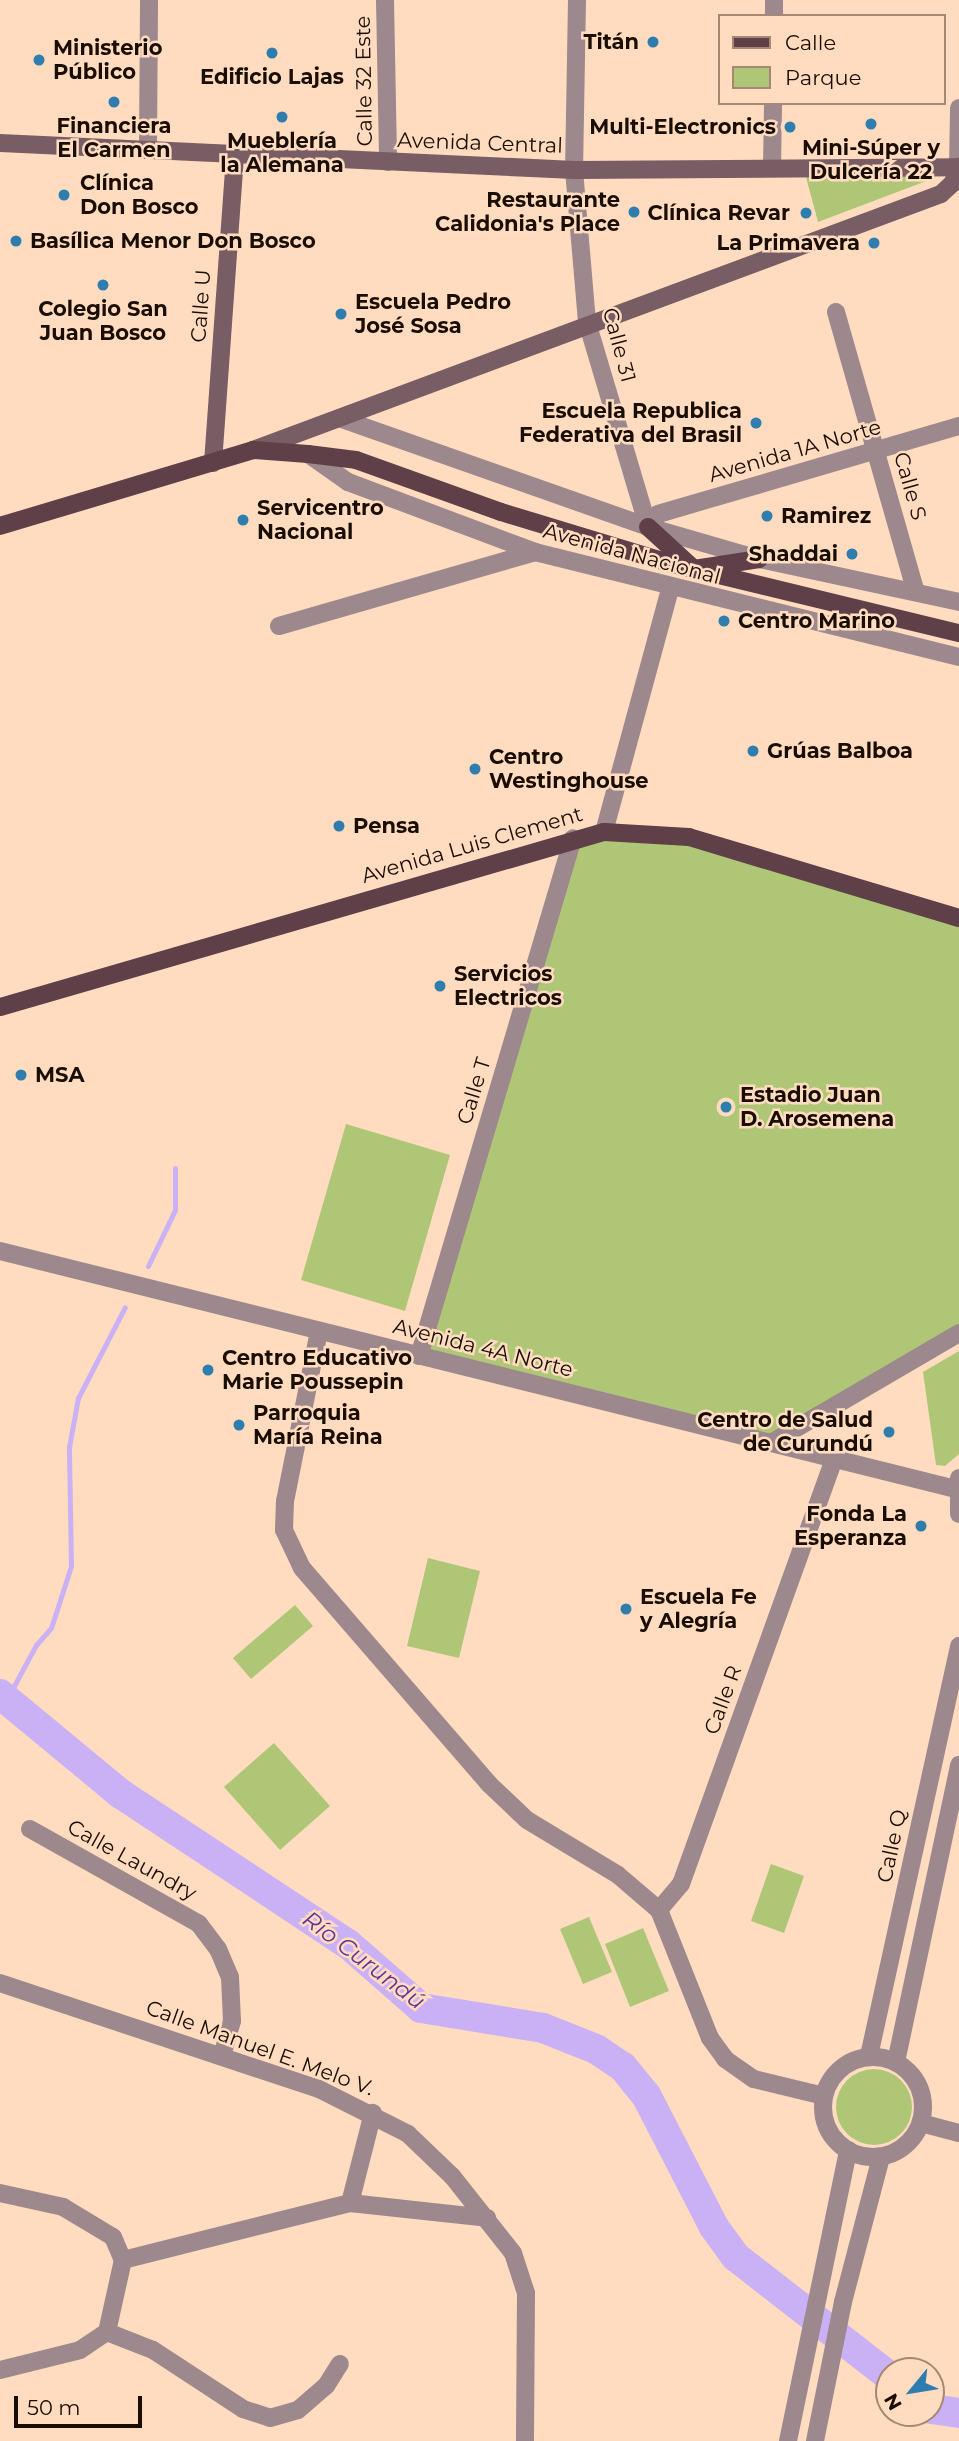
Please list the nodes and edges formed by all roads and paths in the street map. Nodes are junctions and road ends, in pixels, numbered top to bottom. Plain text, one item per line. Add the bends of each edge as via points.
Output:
1 (149, 0) edge
2 (385, 0) edge
3 (577, 0) edge
4 (773, 105) edge
5 (959, 108) edge
6 (0, 143) edge
7 (148, 147) junction
8 (235, 153) junction
9 (388, 162) junction
10 (958, 167) edge
11 (772, 168) junction
12 (574, 170) junction
13 (836, 312) dead end
14 (587, 322) junction
15 (340, 418) junction
16 (959, 426) edge
17 (253, 450) junction
18 (876, 452) junction
19 (308, 454) junction
20 (213, 463) junction
21 (0, 526) edge
22 (648, 527) junction
23 (535, 552) junction
24 (760, 559) junction
25 (694, 569) junction
26 (670, 589) junction
27 (916, 592) junction
28 (959, 602) edge
29 (279, 626) dead end
30 (959, 633) edge
31 (959, 657) edge
32 (604, 832) junction
33 (573, 838) junction
34 (959, 918) edge
35 (0, 1007) edge
36 (0, 1251) edge
37 (319, 1331) junction
38 (959, 1333) edge
39 (419, 1356) junction
40 (771, 1443) junction
41 (834, 1459) junction
42 (957, 1484) edge
43 (959, 1514) edge
44 (959, 1646) edge
45 (959, 1765) edge
46 (30, 1829) dead end
47 (659, 1910) junction
48 (0, 1983) edge
49 (222, 2054) junction
50 (869, 2056) junction
51 (896, 2062) junction
52 (824, 2096) junction
53 (373, 2113) junction
54 (921, 2123) junction
55 (959, 2133) edge
56 (848, 2150) junction
57 (881, 2157) junction
58 (0, 2193) edge
59 (350, 2203) junction
60 (487, 2218) junction
61 (123, 2260) junction
62 (107, 2332) junction
63 (340, 2364) dead end
64 (0, 2370) edge
65 (525, 2441) edge
66 (788, 2441) edge
67 (815, 2441) edge

1 - 7 street
2 - 9 street, Calle 32 Este
3 - 12 street, Calle 31
4 - 11 street
5 - 10 street
6 - 7 street, Avenida Central
7 - 8 street, Avenida Central
8 - 9 street, Avenida Central
8 - 20 street, Calle U
9 - 12 street, Avenida Central
10 - 11 street, Avenida Central
10 - 14 street via 953,183 941,194
11 - 12 street, Avenida Central
12 - 14 street, Calle 31
13 - 18 street, Calle S
14 - 15 street
14 - 22 street, Calle 31
15 - 17 street
15 - 22 street
16 - 18 street, Avenida 1A Norte
17 - 19 main road, Avenida Nacional
17 - 20 main road, Avenida Nacional
18 - 22 street, Avenida 1A Norte via 658,514
18 - 27 street, Calle S
19 - 23 street, Avenida Nacional via 348,482
19 - 25 main road, Avenida Nacional via 356,460 579,538
20 - 21 main road, Avenida Nacional
22 - 24 street
22 - 25 main road
23 - 26 street, Avenida Nacional
23 - 29 street
24 - 25 main road
24 - 27 street
25 - 30 main road, Avenida Nacional
26 - 31 street, Avenida Nacional
26 - 32 street
27 - 28 street
32 - 33 main road, Avenida Luis Clement
32 - 34 main road, Avenida Luis Clement via 690,837
33 - 35 main road, Avenida Luis Clement
33 - 39 street, Calle T
36 - 37 street, Avenida 4A Norte
37 - 39 street, Avenida 4A Norte
37 - 47 street via 285,1501 284,1530 290,1548 302,1568 489,1784 531,1825 618,1875
38 - 40 street
39 - 40 street, Avenida 4A Norte
40 - 41 street, Avenida 4A Norte
41 - 42 street, Avenida 4A Norte
41 - 47 street, Calle R via 681,1884
42 - 43 street
44 - 50 street, Calle Q
45 - 51 street
46 - 49 street, Calle Laundry via 199,1924 218,1948 230,1977 232,2021
47 - 52 street via 710,2038 725,2059 754,2079
48 - 49 street, Calle Manuel E. Melo V.
49 - 53 street, Calle Manuel E. Melo V.
50 - 51 street
50 - 52 street via 845,2065
51 - 54 street via 912,2075 922,2094
52 - 56 street via 827,2127
53 - 59 street
53 - 60 street, Calle Manuel E. Melo V. via 408,2134
54 - 55 street
54 - 57 street via 910,2142
56 - 57 street
56 - 66 street
57 - 67 street via 843,2302
58 - 61 street via 63,2207 113,2237
59 - 60 street
59 - 61 street
60 - 65 street, Calle Manuel E. Melo V. via 513,2253 526,2293
61 - 62 street
62 - 63 street via 153,2350 243,2409 270,2418 298,2410 326,2386
62 - 64 street via 80,2350

